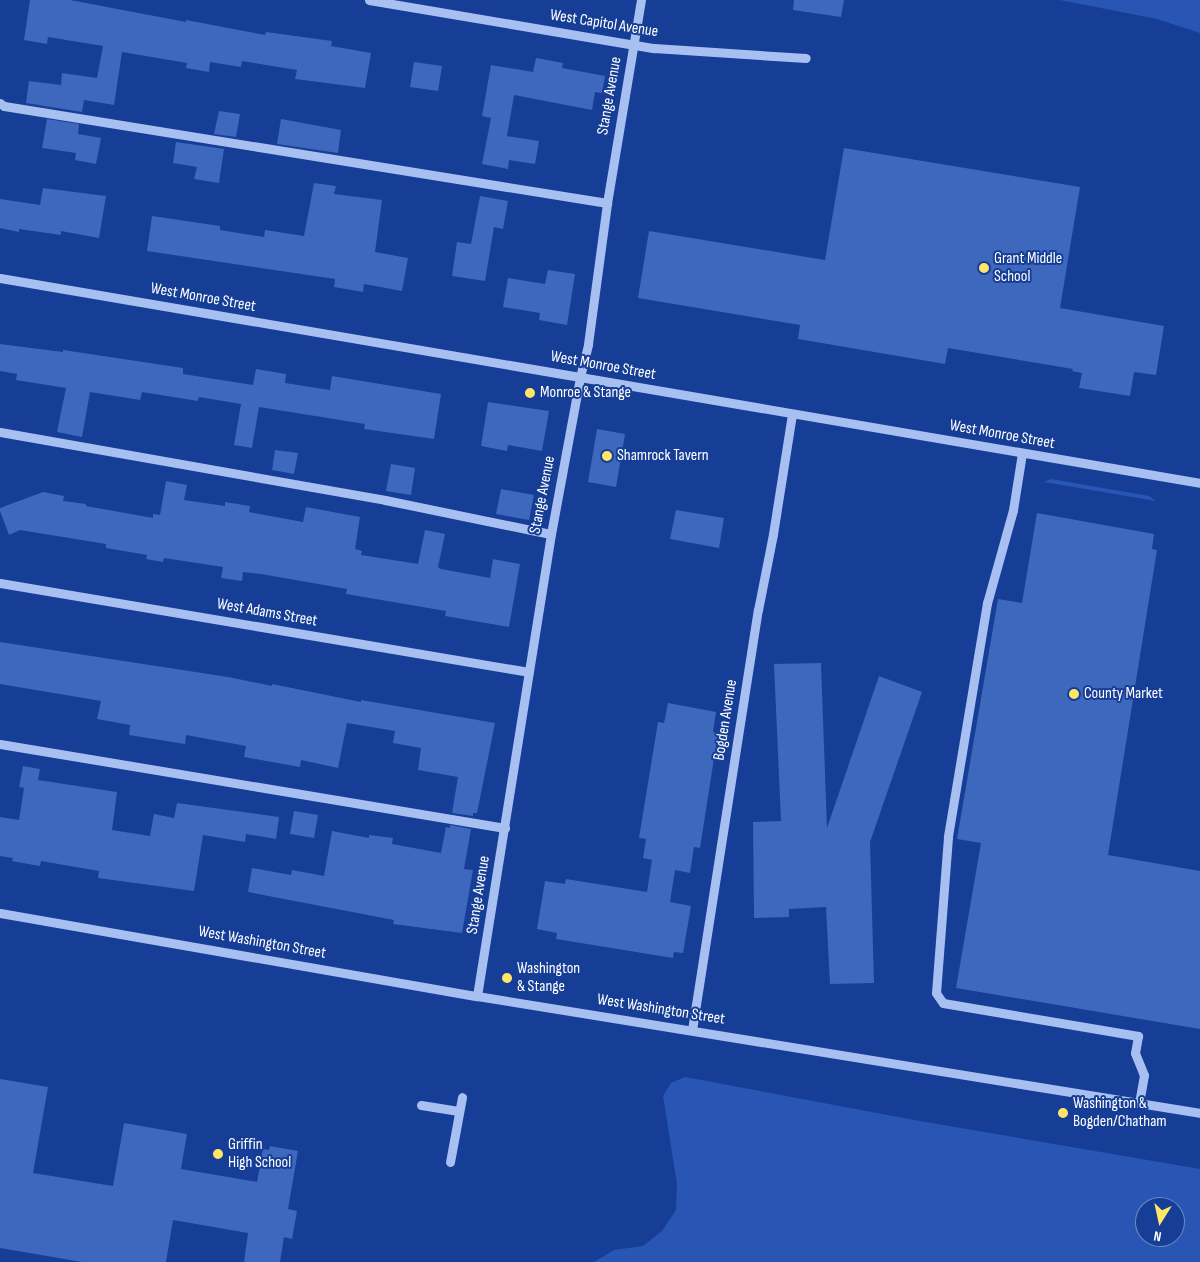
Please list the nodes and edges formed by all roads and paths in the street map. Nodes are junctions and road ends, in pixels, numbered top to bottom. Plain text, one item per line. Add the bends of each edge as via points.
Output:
1 (369, 0) edge
2 (640, 0) edge
3 (634, 44) junction
4 (806, 58) dead end
5 (0, 102) edge
6 (607, 203) junction
7 (0, 278) edge
8 (580, 377) junction
9 (792, 414) junction
10 (0, 432) edge
11 (1022, 454) junction
12 (1200, 484) edge
13 (550, 534) junction
14 (0, 582) edge
15 (529, 672) junction
16 (0, 744) edge
17 (505, 828) junction
18 (0, 913) edge
19 (477, 996) junction
20 (692, 1030) junction
21 (462, 1097) dead end
22 (1139, 1103) junction
23 (421, 1105) dead end
24 (459, 1111) junction
25 (1200, 1113) edge
26 (450, 1162) dead end

1 - 3 street, West Capitol Avenue
2 - 3 street, Stange Avenue
3 - 4 street, West Capitol Avenue
3 - 6 street, Stange Avenue
5 - 6 street via 14,108
6 - 8 street, Stange Avenue via 588,344
7 - 8 street, West Monroe Street
8 - 9 street, West Monroe Street
8 - 13 street, Stange Avenue
9 - 11 street, West Monroe Street
9 - 20 street, Bogden Avenue
10 - 13 street via 385,500
11 - 12 street, West Monroe Street
11 - 22 street via 1013,510 987,603 948,837 936,992 943,1003 1138,1036 1135,1053 1144,1075
13 - 15 street, Stange Avenue
14 - 15 street, West Adams Street
15 - 17 street, Stange Avenue
16 - 17 street
17 - 19 street, Stange Avenue
18 - 19 street, West Washington Street
19 - 20 street, West Washington Street
20 - 22 street, West Washington Street
21 - 24 street
22 - 25 street, West Washington Street
23 - 24 street
24 - 26 street

